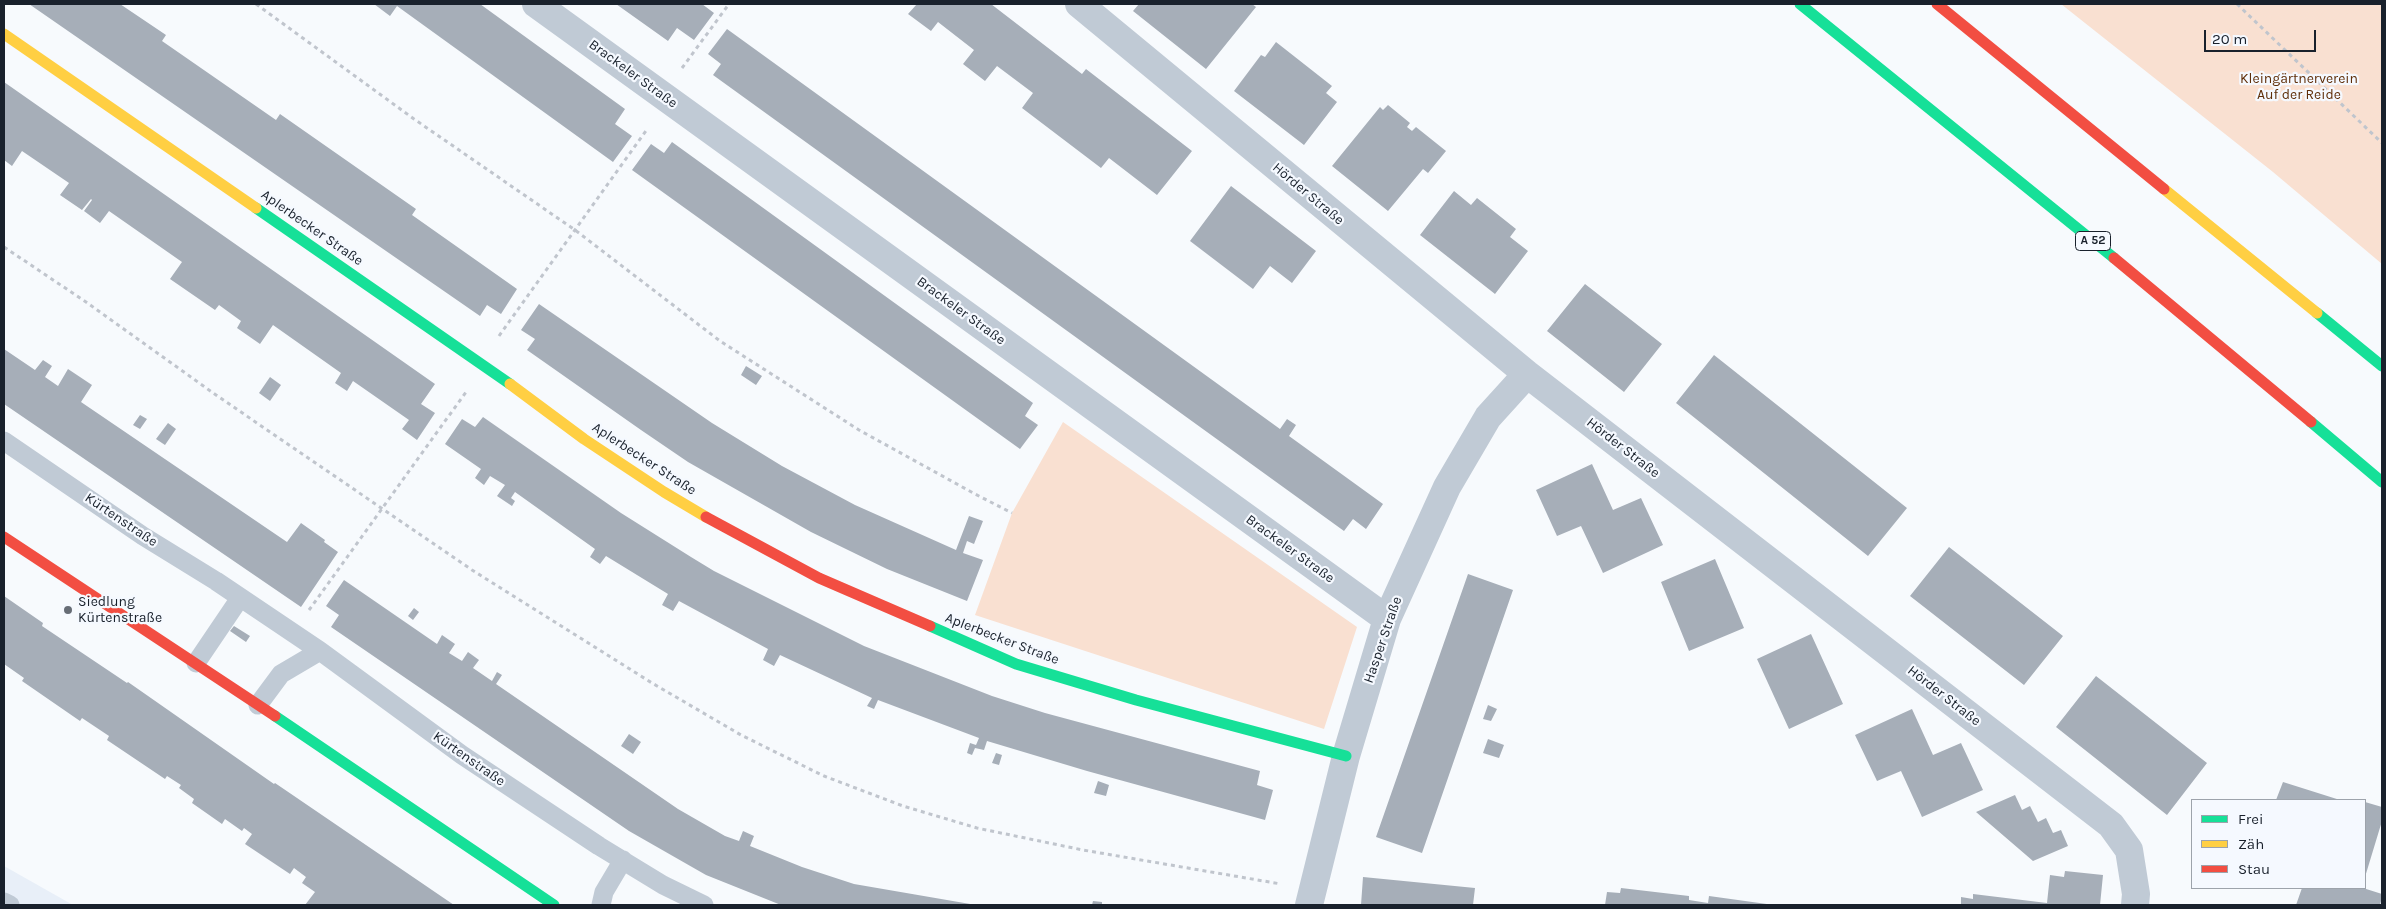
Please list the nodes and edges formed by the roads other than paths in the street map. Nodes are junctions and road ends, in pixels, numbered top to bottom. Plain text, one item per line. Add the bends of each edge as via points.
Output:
1 (536, 4) edge
2 (1078, 4) edge
3 (1800, 4) edge
4 (1937, 4) edge
5 (4, 34) edge
6 (2382, 366) edge
7 (1527, 374) junction
8 (4, 441) edge
9 (2382, 482) edge
10 (4, 537) edge
11 (240, 598) junction
12 (1387, 619) junction
13 (320, 651) junction
14 (196, 664) junction
15 (258, 705) junction
16 (1346, 756) junction
17 (623, 860) junction
18 (1312, 897) edge
19 (4, 902) edge
20 (10, 905) edge
21 (554, 905) edge
22 (602, 905) edge
23 (704, 905) edge
24 (2135, 905) edge

1 - 12 street, Brackeler Straße
2 - 7 street, Hörder Straße
3 - 9 main road, A 52 via 2231,353
4 - 6 main road
5 - 16 main road, Aplerbecker Straße via 584,439 664,492 738,535 819,578 1016,664
7 - 12 street, Hasper Straße via 1488,417 1447,487
7 - 24 street, Hörder Straße via 2111,825 2130,850
8 - 11 lane, Kürtenstraße
10 - 14 main road
11 - 13 lane, Kürtenstraße
11 - 14 lane
12 - 16 street, Hasper Straße
13 - 15 lane via 281,674
13 - 17 lane, Kürtenstraße via 462,755
14 - 15 main road
15 - 21 main road
16 - 18 street, Hasper Straße
17 - 22 lane via 604,892
17 - 23 lane, Kürtenstraße
19 - 20 lane

